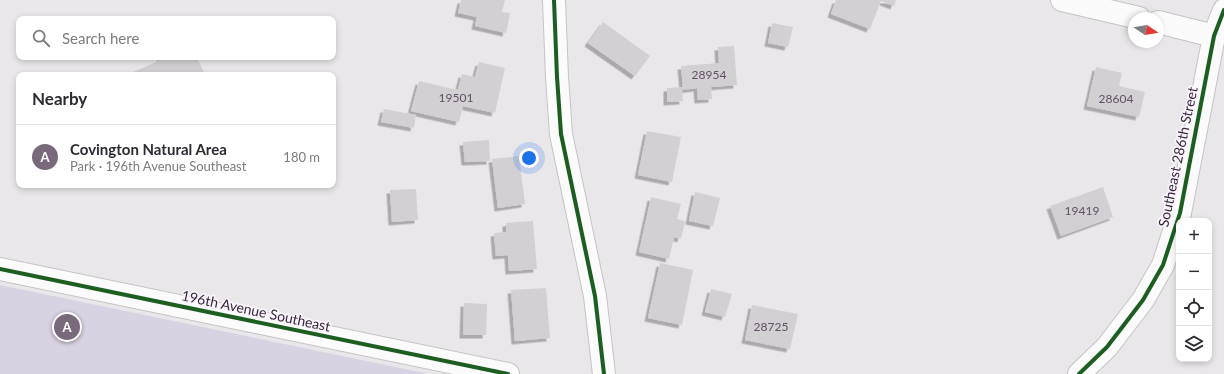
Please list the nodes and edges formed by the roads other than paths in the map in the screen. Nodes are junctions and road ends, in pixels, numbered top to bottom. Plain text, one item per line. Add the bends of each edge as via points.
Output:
1 (554, 0) edge
2 (1062, 0) edge
3 (1224, 10) edge
4 (1128, 15) edge
5 (1164, 24) edge
6 (1214, 36) junction
7 (0, 269) edge
8 (508, 374) edge
9 (604, 374) edge
10 (1079, 374) edge

1 - 9 street via 556,77 562,134 595,296
2 - 4 street
3 - 6 street, Southeast 286th Street
5 - 6 street
6 - 10 street, Southeast 286th Street via 1180,213 1163,265 1139,306 1107,348
7 - 8 street, 196th Avenue Southeast

